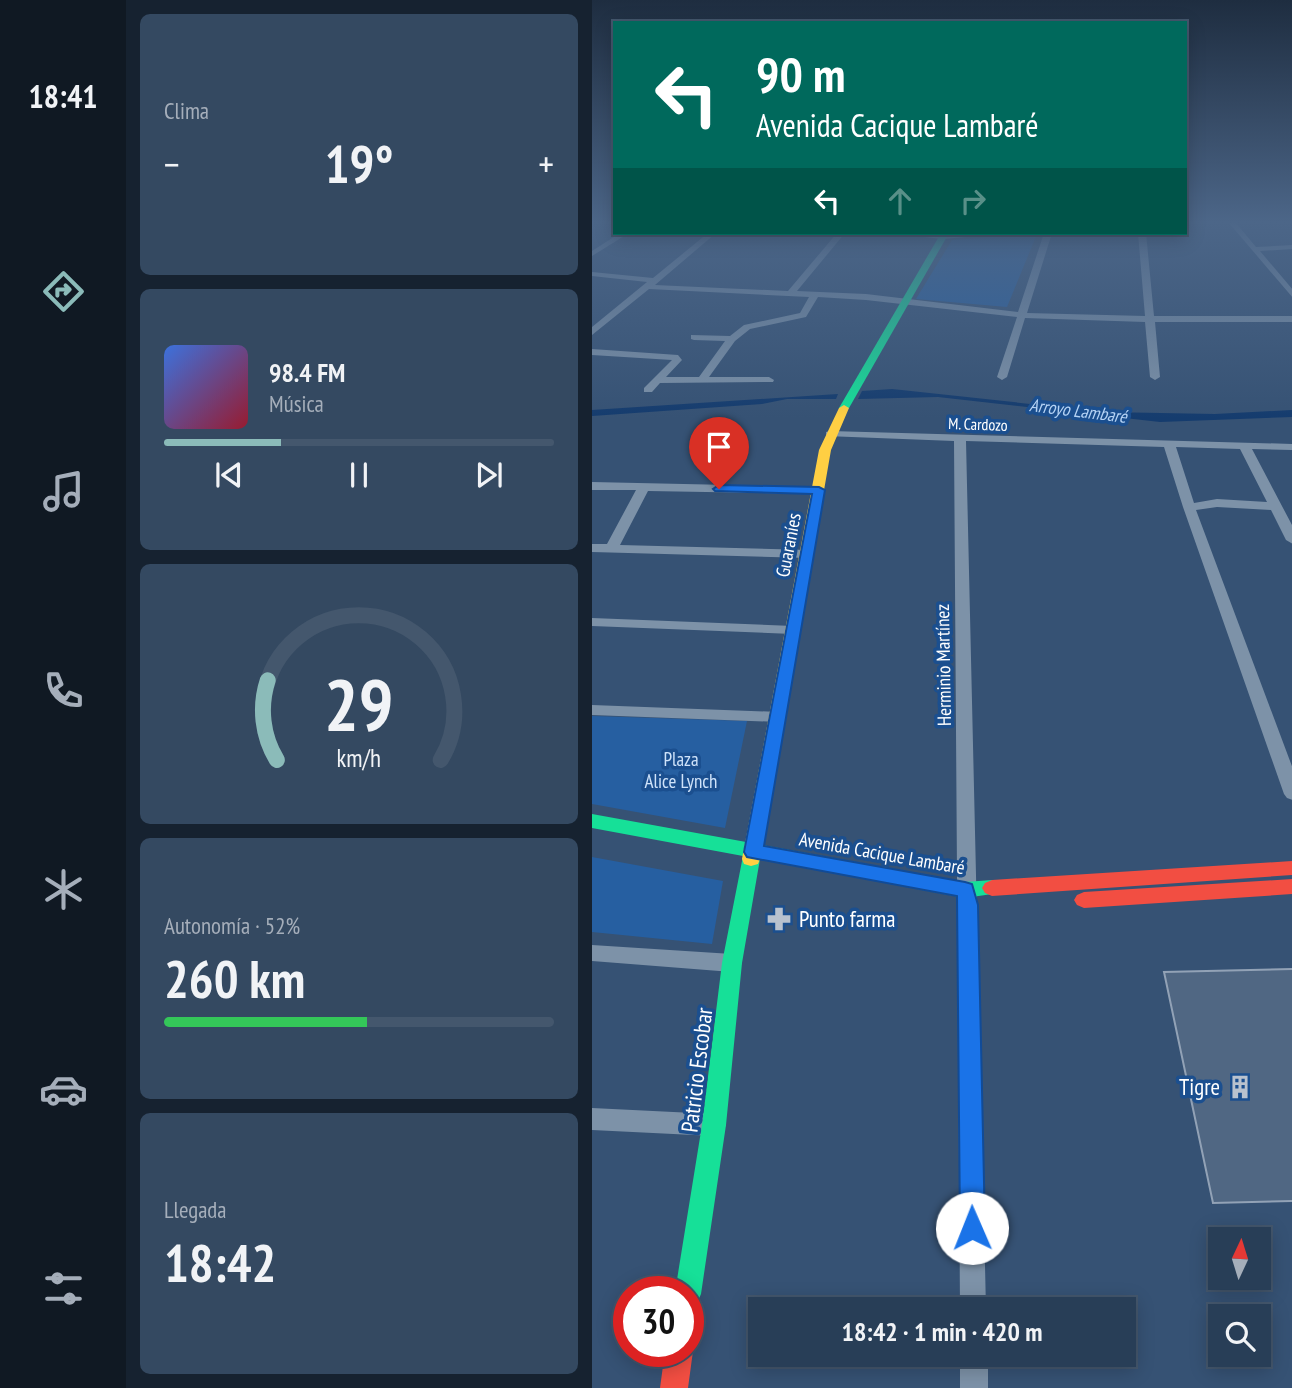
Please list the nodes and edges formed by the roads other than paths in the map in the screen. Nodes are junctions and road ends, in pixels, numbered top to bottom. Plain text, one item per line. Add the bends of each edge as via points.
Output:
1 (644, 288) edge
2 (725, 288) edge
3 (796, 288) edge
4 (912, 288) edge
5 (1031, 288) edge
6 (1146, 288) edge
7 (792, 292) junction
8 (815, 293) junction
9 (904, 302) junction
10 (1022, 315) junction
11 (1148, 319) junction
12 (1293, 319) edge
13 (592, 332) edge
14 (694, 337) dead end
15 (732, 339) junction
16 (592, 352) edge
17 (1002, 377) dead end
18 (1155, 377) dead end
19 (657, 380) junction
20 (702, 380) junction
21 (769, 380) dead end
22 (648, 390) dead end
23 (830, 434) junction
24 (960, 439) junction
25 (1169, 444) junction
26 (1244, 445) junction
27 (1293, 447) edge
28 (592, 486) edge
29 (644, 487) junction
30 (819, 490) junction
31 (1274, 506) junction
32 (1189, 507) junction
33 (1293, 540) edge
34 (592, 548) edge
35 (611, 549) junction
36 (808, 554) junction
37 (592, 622) edge
38 (793, 630) junction
39 (592, 710) edge
40 (779, 717) junction
41 (1293, 794) edge
42 (592, 821) edge
43 (592, 837) edge
44 (712, 860) dead end
45 (757, 865) junction
46 (1293, 867) edge
47 (1293, 886) edge
48 (975, 900) junction
49 (1072, 900) dead end
50 (592, 953) edge
51 (732, 963) junction
52 (592, 1119) edge
53 (714, 1125) junction
54 (691, 1276) edge
55 (973, 1297) edge
56 (677, 1367) edge
57 (974, 1367) edge
58 (674, 1388) edge
59 (974, 1388) edge

1 - 13 street
2 - 7 street
3 - 7 street
4 - 9 street, Guaraníes
5 - 10 street
6 - 11 street
7 - 8 street
8 - 9 street
8 - 15 street via 803,315 754,324
9 - 10 street
9 - 23 street, Guaraníes
10 - 11 street
10 - 17 street
11 - 12 street
11 - 18 street
14 - 15 street
15 - 20 street
16 - 19 street via 675,357
19 - 20 street
19 - 22 street
20 - 21 street
23 - 24 street, M. Cardozo
23 - 30 street, Guaraníes
24 - 25 street, M. Cardozo
24 - 48 street, Herminio Martínez
25 - 26 street, M. Cardozo
25 - 32 street
26 - 27 street, M. Cardozo
26 - 31 street
28 - 29 street
29 - 30 street
29 - 35 street
30 - 36 street, Guaraníes
31 - 32 street via 1228,503
31 - 33 street
32 - 41 street
34 - 35 street
35 - 36 street
36 - 38 street, Guaraníes
37 - 38 street
38 - 40 street, Guaraníes
39 - 40 street
40 - 45 street, Guaraníes
42 - 45 street, Avenida Cacique Lambaré
43 - 44 street
45 - 48 street, Avenida Cacique Lambaré
45 - 48 street, Avenida Cacique Lambaré
45 - 51 street, Patricio Escobar
46 - 48 street, Avenida Cacique Lambaré
47 - 49 street
48 - 55 street, Herminio Martínez
50 - 51 street
51 - 53 street, Patricio Escobar
52 - 53 street
53 - 54 street, Patricio Escobar
56 - 58 street
57 - 59 street

